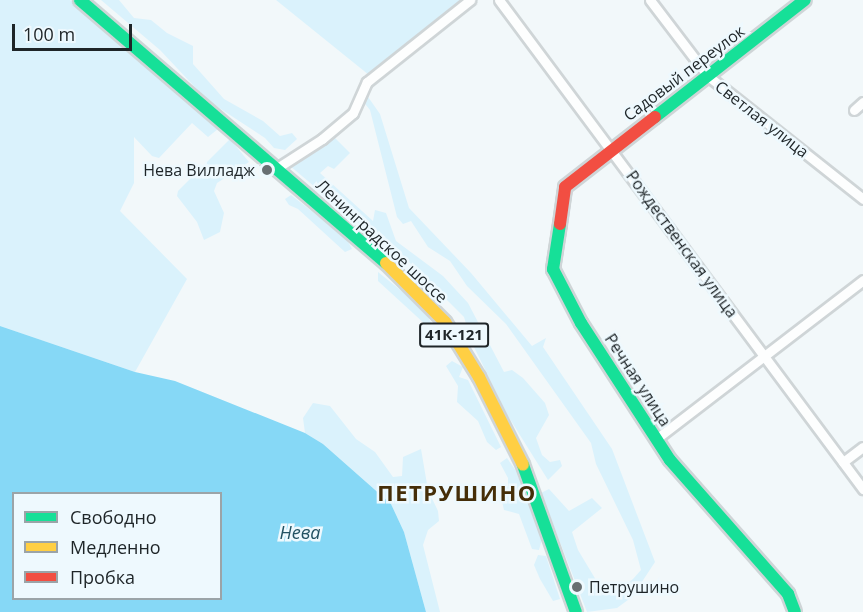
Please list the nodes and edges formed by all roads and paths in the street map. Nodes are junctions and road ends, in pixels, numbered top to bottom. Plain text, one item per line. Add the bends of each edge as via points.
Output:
1 (81, 0) edge
2 (470, 0) edge
3 (499, 0) edge
4 (650, 0) edge
5 (804, 0) edge
6 (708, 76) junction
7 (863, 102) edge
8 (854, 110) dead end
9 (611, 149) junction
10 (277, 168) junction
11 (863, 199) edge
12 (863, 280) edge
13 (766, 358) junction
14 (656, 439) junction
15 (863, 447) edge
16 (843, 462) junction
17 (863, 489) edge
18 (576, 612) edge
19 (795, 612) edge

1 - 10 street, Ленинградское шоссе / 41К-121
2 - 10 street via 368,82 353,112 322,140
3 - 9 street, Рождественская улица
4 - 6 street, Светлая улица
5 - 6 street, Садовый переулок
6 - 9 street, Садовый переулок
6 - 11 street, Светлая улица
7 - 8 street
9 - 13 street, Рождественская улица
9 - 14 street, Речная улица via 565,187 553,268 581,323
10 - 18 street, Ленинградское шоссе / 41К-121 via 411,286 458,340 534,487
12 - 13 street
13 - 14 street
13 - 16 street, Рождественская улица
14 - 19 street, Речная улица via 788,594
15 - 16 street
16 - 17 street, Рождественская улица

